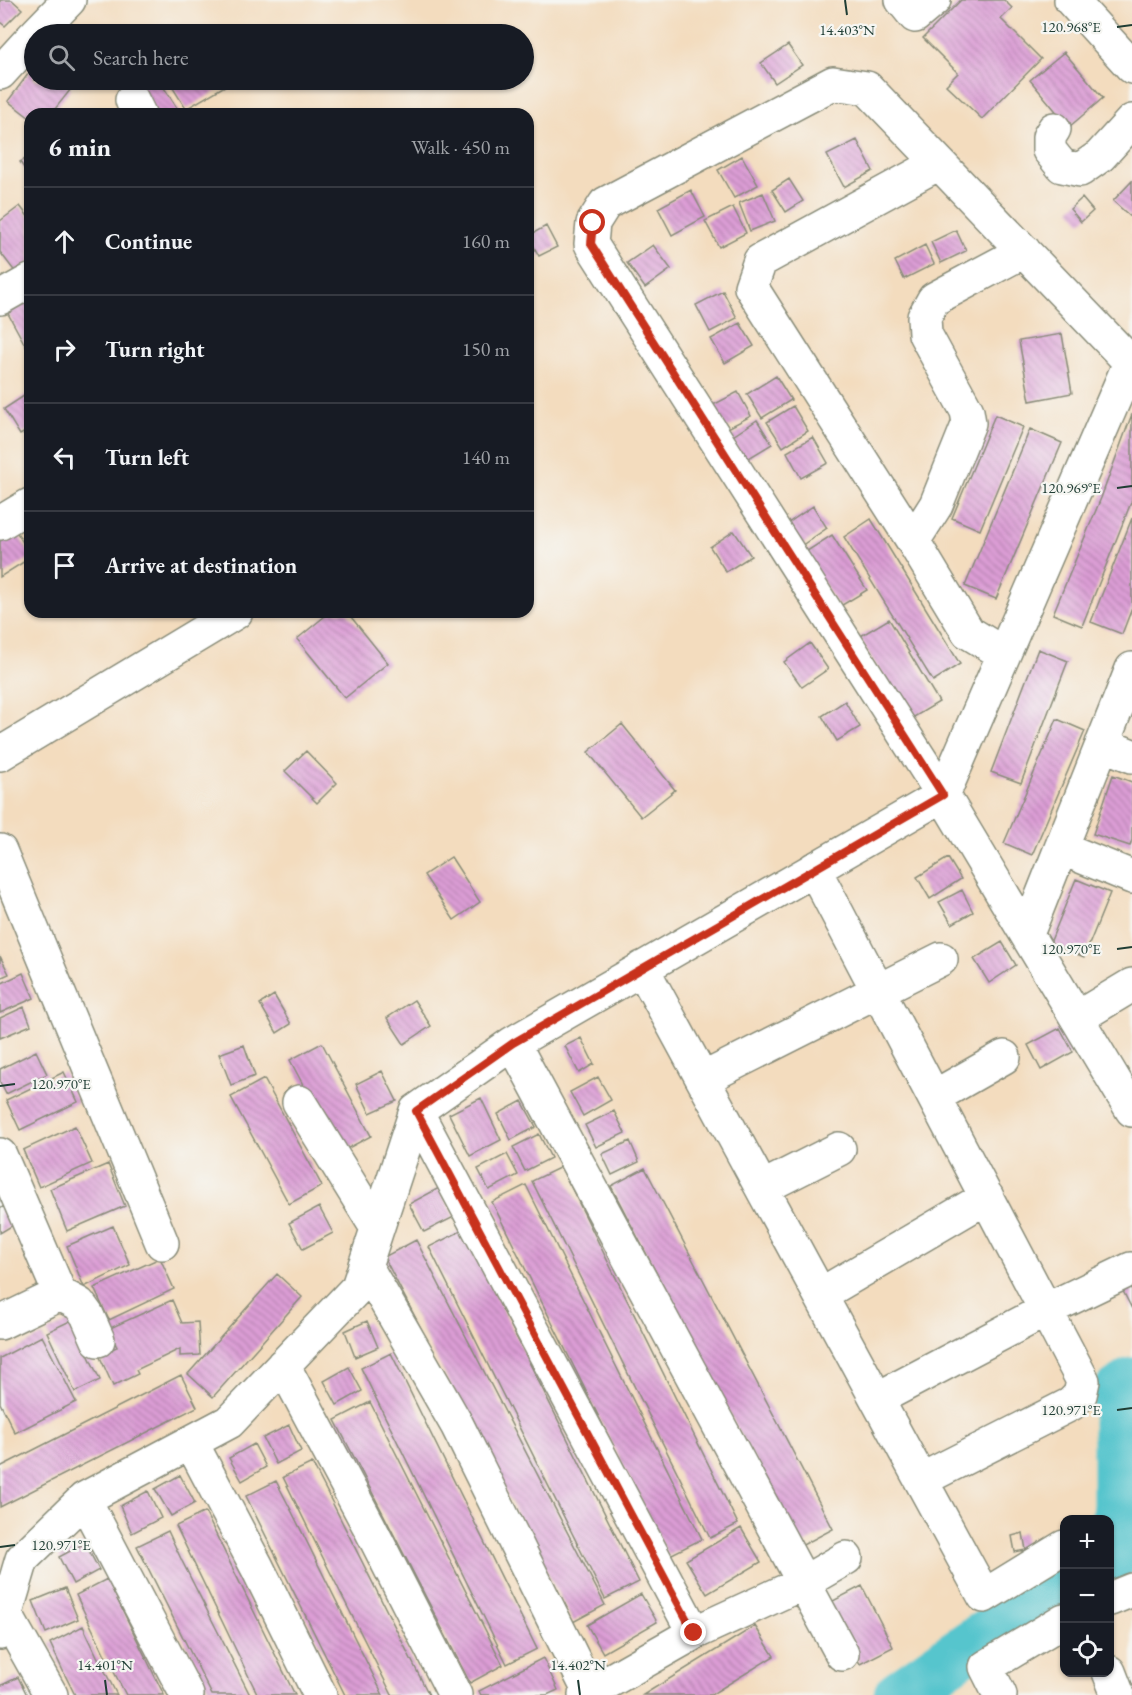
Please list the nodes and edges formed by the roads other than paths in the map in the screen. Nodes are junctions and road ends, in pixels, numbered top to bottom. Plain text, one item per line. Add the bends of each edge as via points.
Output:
1 (69, 0) edge
2 (902, 0) edge
3 (934, 0) edge
4 (1071, 0) edge
5 (46, 24) edge
6 (24, 47) edge
7 (1132, 67) edge
8 (0, 73) edge
9 (1132, 121) edge
10 (1054, 129) dead end
11 (939, 163) junction
12 (1024, 251) junction
13 (24, 284) edge
14 (0, 298) edge
15 (1131, 361) edge
16 (24, 509) edge
17 (0, 523) edge
18 (913, 542) junction
19 (226, 618) edge
20 (1004, 654) junction
21 (1132, 669) edge
22 (1102, 744) junction
23 (0, 754) edge
24 (1132, 756) edge
25 (943, 795) junction
26 (1061, 848) junction
27 (0, 851) edge
28 (814, 869) junction
29 (1132, 877) edge
30 (1027, 934) junction
31 (941, 959) dead end
32 (642, 968) junction
33 (1132, 985) edge
34 (877, 990) junction
35 (1077, 1018) junction
36 (513, 1043) junction
37 (1004, 1057) dead end
38 (703, 1079) junction
39 (934, 1097) junction
40 (299, 1102) dead end
41 (1132, 1110) edge
42 (416, 1111) junction
43 (839, 1149) dead end
44 (0, 1155) edge
45 (762, 1188) junction
46 (987, 1197) junction
47 (377, 1228) junction
48 (162, 1243) dead end
49 (365, 1265) junction
50 (1131, 1269) edge
51 (60, 1294) junction
52 (820, 1295) junction
53 (1046, 1310) junction
54 (0, 1323) edge
55 (98, 1340) dead end
56 (283, 1365) junction
57 (877, 1399) junction
58 (191, 1442) junction
59 (921, 1479) junction
60 (84, 1499) junction
61 (1060, 1550) edge
62 (846, 1558) dead end
63 (803, 1582) junction
64 (1132, 1590) edge
65 (1114, 1597) edge
66 (1060, 1623) edge
67 (3, 1624) edge
68 (694, 1633) junction
69 (842, 1654) dead end
70 (1111, 1677) edge
71 (588, 1694) edge
72 (51, 1695) edge
73 (187, 1695) edge
74 (320, 1695) edge
75 (455, 1695) edge
76 (1000, 1695) edge
77 (1118, 1695) edge

1 - 5 street
2 - 3 street via 915,16
4 - 7 street
6 - 8 street
9 - 10 street via 1100,156 1080,170 1062,166 1048,150
11 - 12 street
11 - 18 street via 760,261 751,286
11 - 25 street via 867,88 833,83 605,204 593,223 591,244
12 - 15 street
12 - 18 street via 934,299 924,316 925,334 967,411 969,423 936,505
13 - 14 street
15 - 20 street
16 - 17 street
18 - 20 street via 968,632
19 - 23 street
20 - 25 street
21 - 22 street
22 - 24 street
22 - 26 street
25 - 28 street
25 - 30 street
26 - 29 street
26 - 30 street
27 - 48 street
28 - 32 street
28 - 34 street
30 - 35 street
31 - 34 street
32 - 36 street
32 - 38 street
33 - 35 street
34 - 38 street
34 - 39 street
35 - 41 street
36 - 42 street
36 - 63 street
37 - 39 street
38 - 45 street
39 - 46 street
40 - 47 street
42 - 47 street
42 - 68 street
43 - 45 street
44 - 51 street
45 - 52 street
46 - 52 street
46 - 53 street
47 - 49 street
49 - 56 street via 358,1287
49 - 71 street via 456,1425
50 - 53 street
51 - 54 street
51 - 55 street via 79,1304
52 - 57 street
53 - 57 street
53 - 59 street via 1083,1381 1080,1395 1071,1404
56 - 58 street via 229,1422
56 - 75 street
57 - 59 street
58 - 60 street
58 - 74 street
59 - 61 street via 984,1596
60 - 67 street via 22,1559
60 - 73 street
62 - 63 street
63 - 68 street
63 - 69 street
64 - 65 street
66 - 76 street via 986,1667
67 - 72 street
68 - 71 street
70 - 77 street

